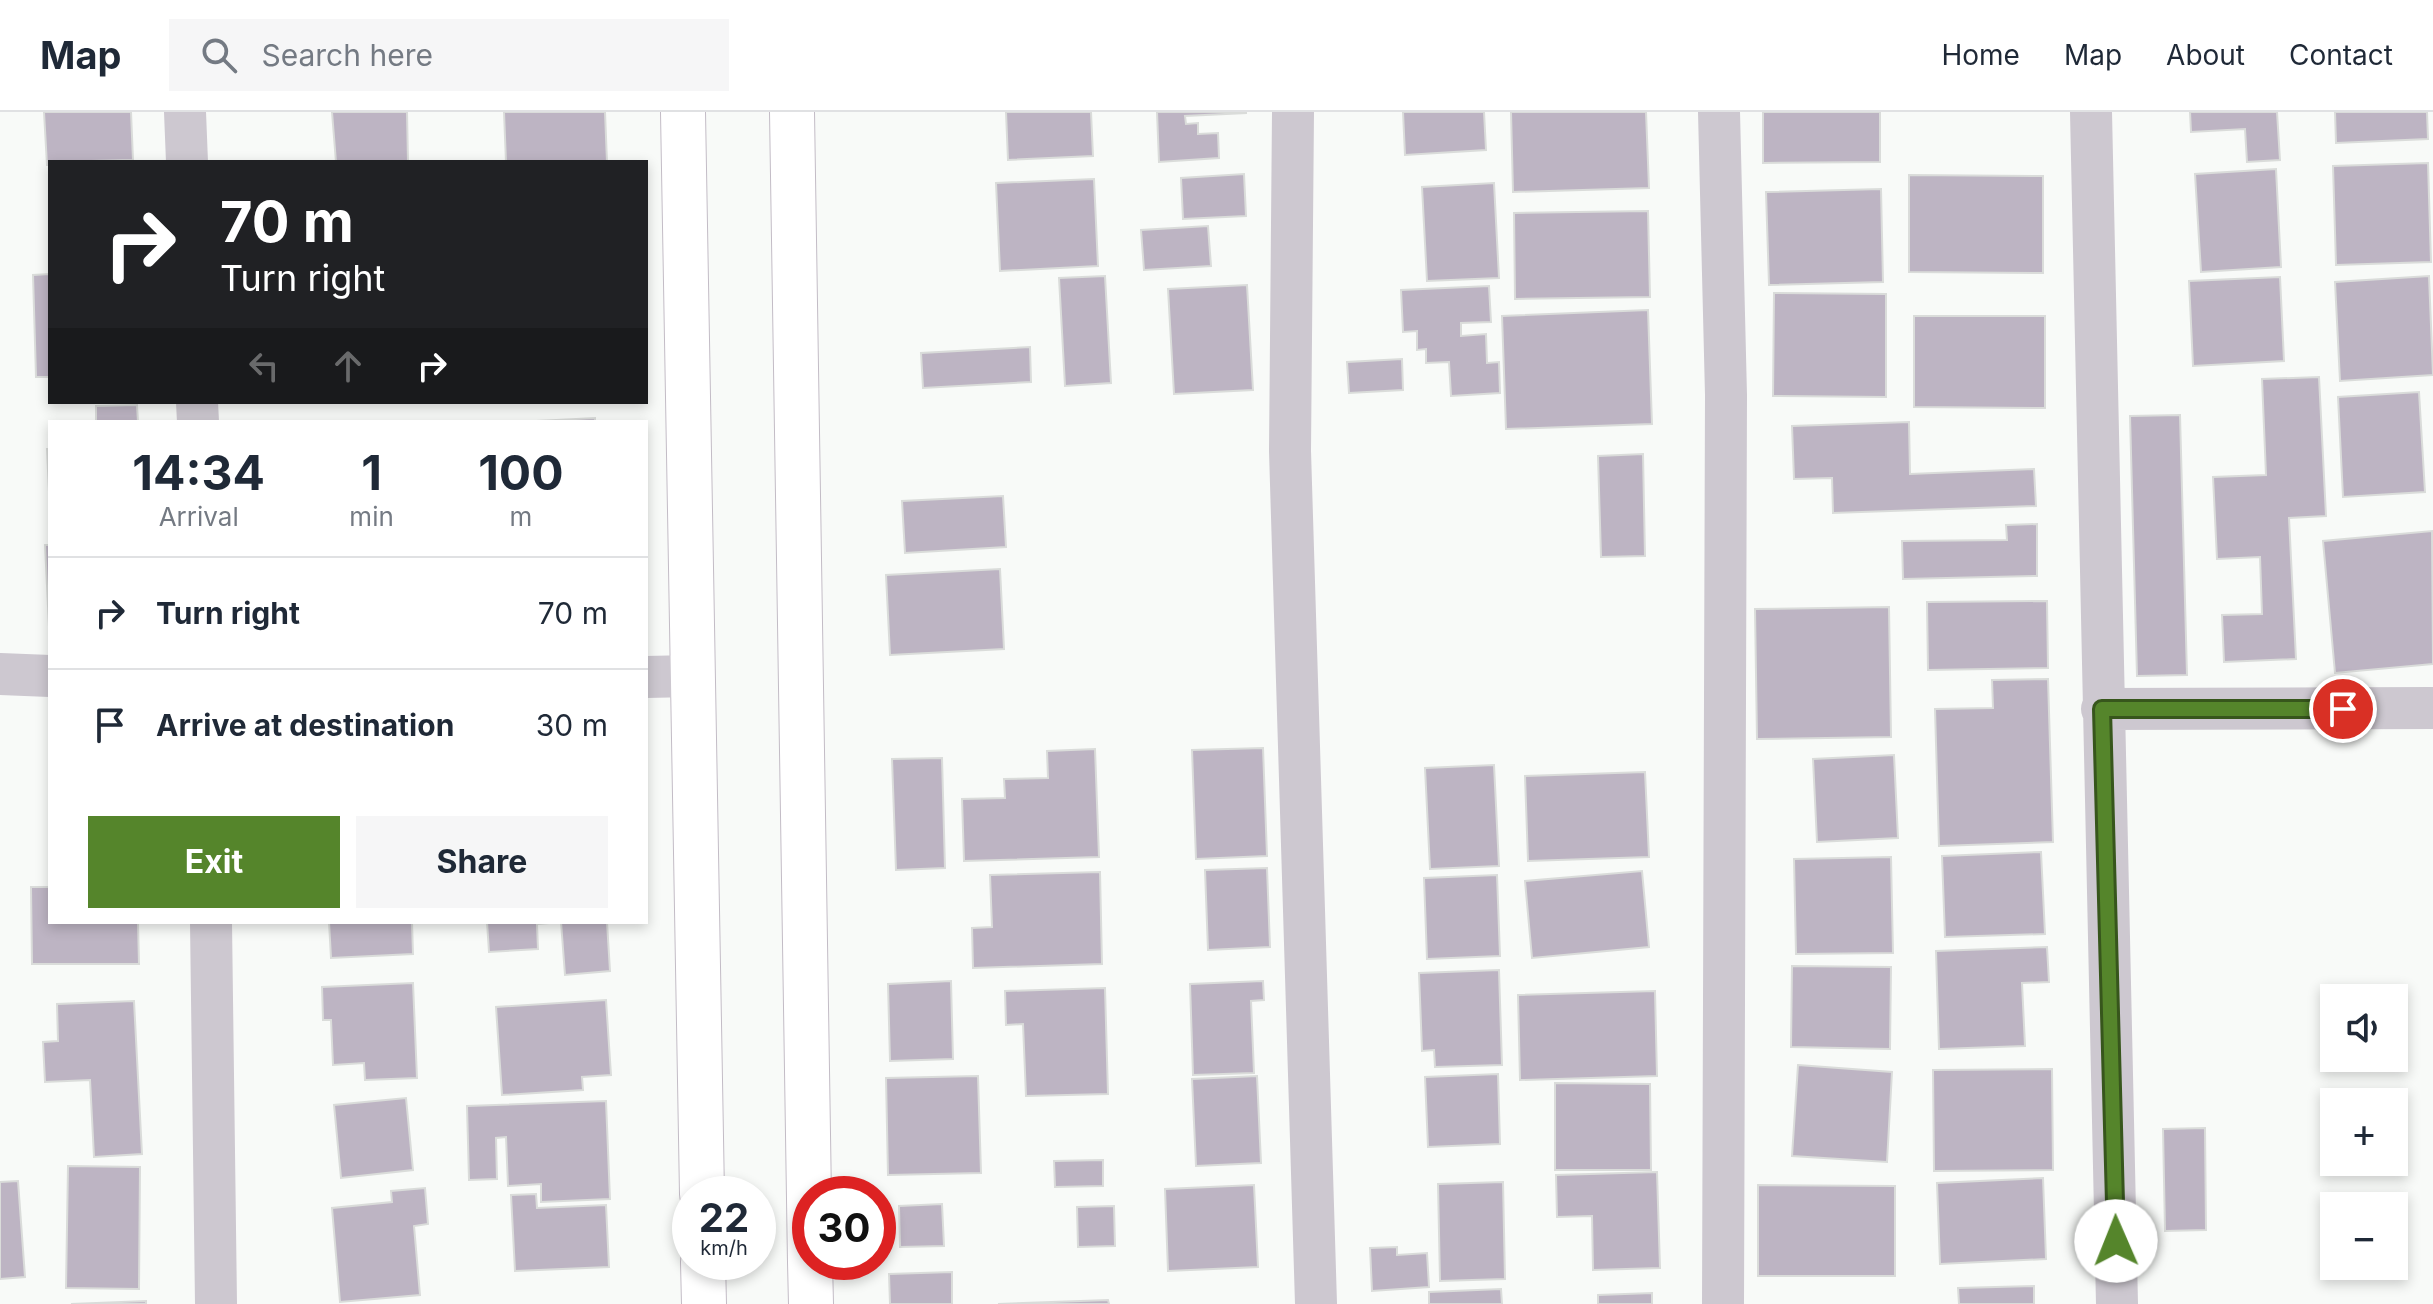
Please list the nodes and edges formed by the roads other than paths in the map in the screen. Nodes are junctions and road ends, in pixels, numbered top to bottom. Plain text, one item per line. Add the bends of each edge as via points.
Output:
1 (185, 112) edge
2 (683, 112) edge
3 (792, 112) edge
4 (1293, 112) edge
5 (1719, 112) edge
6 (2091, 112) edge
7 (187, 160) edge
8 (0, 674) edge
9 (48, 676) edge
10 (692, 676) junction
11 (648, 677) edge
12 (2433, 708) edge
13 (2102, 709) junction
14 (211, 924) edge
15 (702, 1176) edge
16 (809, 1176) edge
17 (703, 1280) edge
18 (810, 1280) edge
19 (216, 1304) edge
20 (704, 1304) edge
21 (811, 1304) edge
22 (1316, 1304) edge
23 (1723, 1304) edge
24 (2117, 1304) edge

1 - 7 street
2 - 10 main road
3 - 16 main road
4 - 22 street via 1290,451
5 - 23 street via 1726,395
6 - 13 street
8 - 9 street
10 - 11 street
10 - 15 main road
12 - 13 street
13 - 24 street
14 - 19 street
17 - 20 main road
18 - 21 main road

